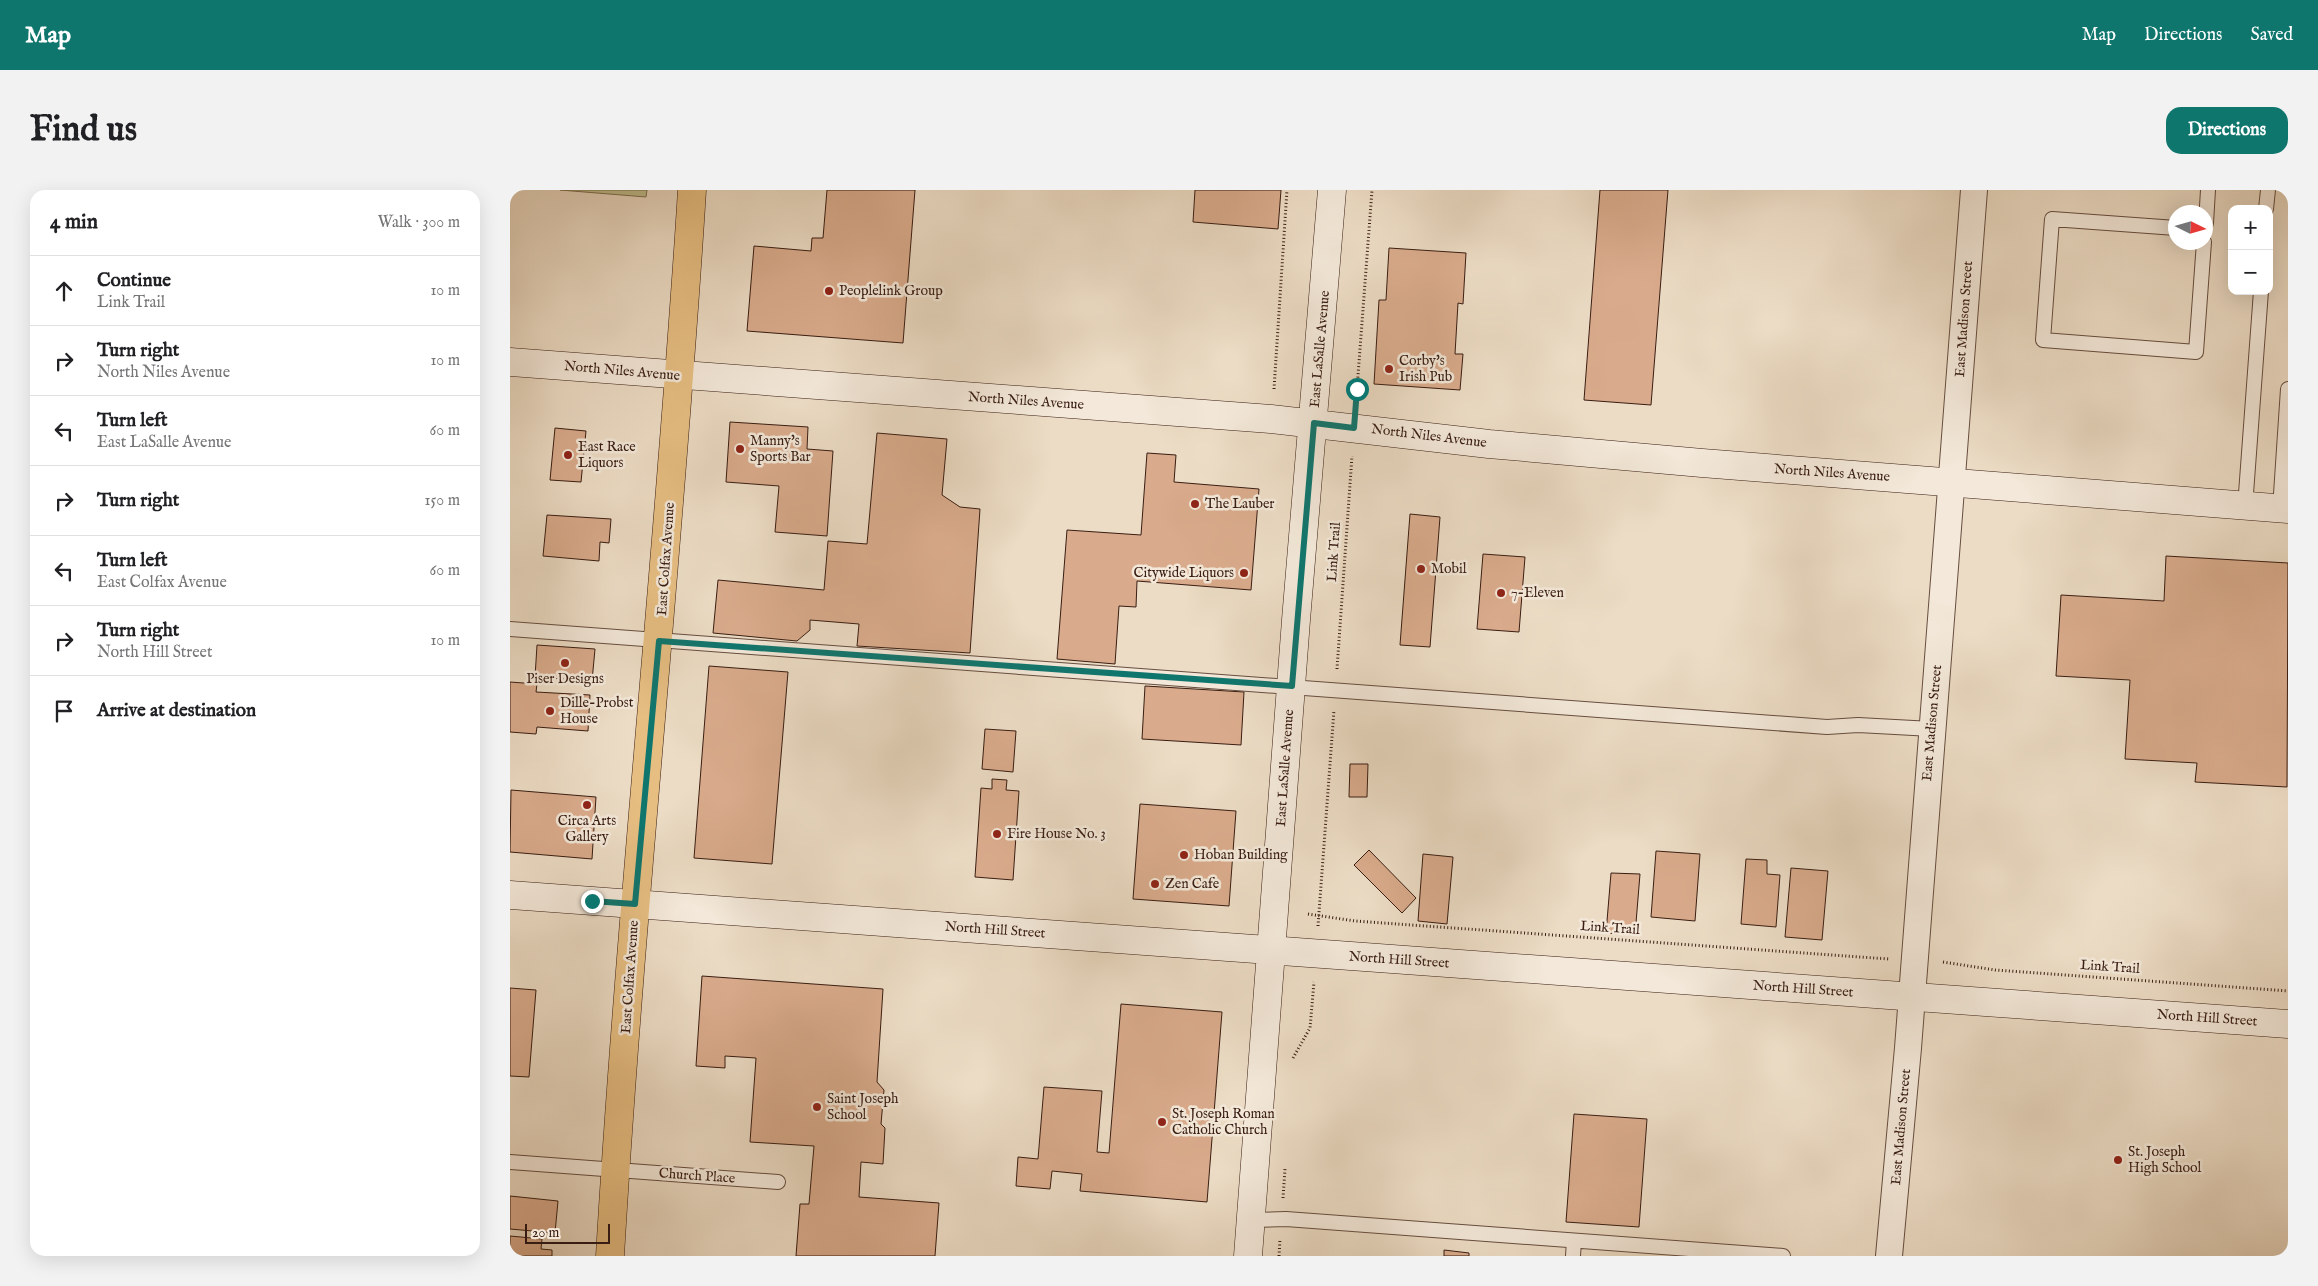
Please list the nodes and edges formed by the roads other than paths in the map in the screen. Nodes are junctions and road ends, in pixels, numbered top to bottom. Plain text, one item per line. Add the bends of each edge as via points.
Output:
1 (692, 190) edge
2 (1332, 190) edge
3 (1974, 190) edge
4 (2208, 190) edge
5 (2268, 190) edge
6 (2207, 205) edge
7 (2266, 205) edge
8 (2168, 227) edge
9 (2203, 250) edge
10 (2261, 295) edge
11 (510, 362) edge
12 (680, 376) junction
13 (2288, 388) edge
14 (1314, 423) junction
15 (1952, 482) junction
16 (2245, 506) junction
17 (2284, 509) edge
18 (510, 629) edge
19 (659, 641) junction
20 (1292, 686) junction
21 (1932, 729) junction
22 (510, 895) edge
23 (635, 904) junction
24 (1271, 951) junction
25 (1912, 997) junction
26 (2288, 1024) edge
27 (510, 1162) edge
28 (615, 1170) junction
29 (778, 1182) dead end
30 (1250, 1220) junction
31 (1574, 1241) junction
32 (610, 1256) edge
33 (1248, 1256) edge
34 (1573, 1256) edge
35 (1783, 1256) edge
36 (1889, 1256) edge

1 - 12 main road, East Colfax Avenue
2 - 14 street, East LaSalle Avenue
3 - 15 street, East Madison Street
4 - 6 lane
5 - 7 lane
8 - 9 lane via 2052,220 2043,340 2196,352
10 - 16 lane
11 - 12 street, North Niles Avenue
12 - 14 street, North Niles Avenue
12 - 19 main road, East Colfax Avenue
13 - 17 lane
14 - 15 street, North Niles Avenue via 1489,444
14 - 20 street, East LaSalle Avenue
15 - 16 street, North Niles Avenue
15 - 21 street, East Madison Street
16 - 17 street, North Niles Avenue
18 - 19 lane
19 - 20 lane
19 - 23 main road, East Colfax Avenue
20 - 21 lane via 1827,727 1858,725
20 - 24 street, East LaSalle Avenue
21 - 25 street, East Madison Street
22 - 23 street, North Hill Street
23 - 24 street, North Hill Street
23 - 28 main road, East Colfax Avenue
24 - 25 street, North Hill Street
24 - 30 street, East LaSalle Avenue
25 - 26 street, North Hill Street
25 - 36 street, East Madison Street
27 - 28 lane, Church Place
28 - 29 lane, Church Place
28 - 32 main road, East Colfax Avenue
30 - 31 lane via 1282,1219
30 - 33 street, East LaSalle Avenue
31 - 34 lane
31 - 35 lane

